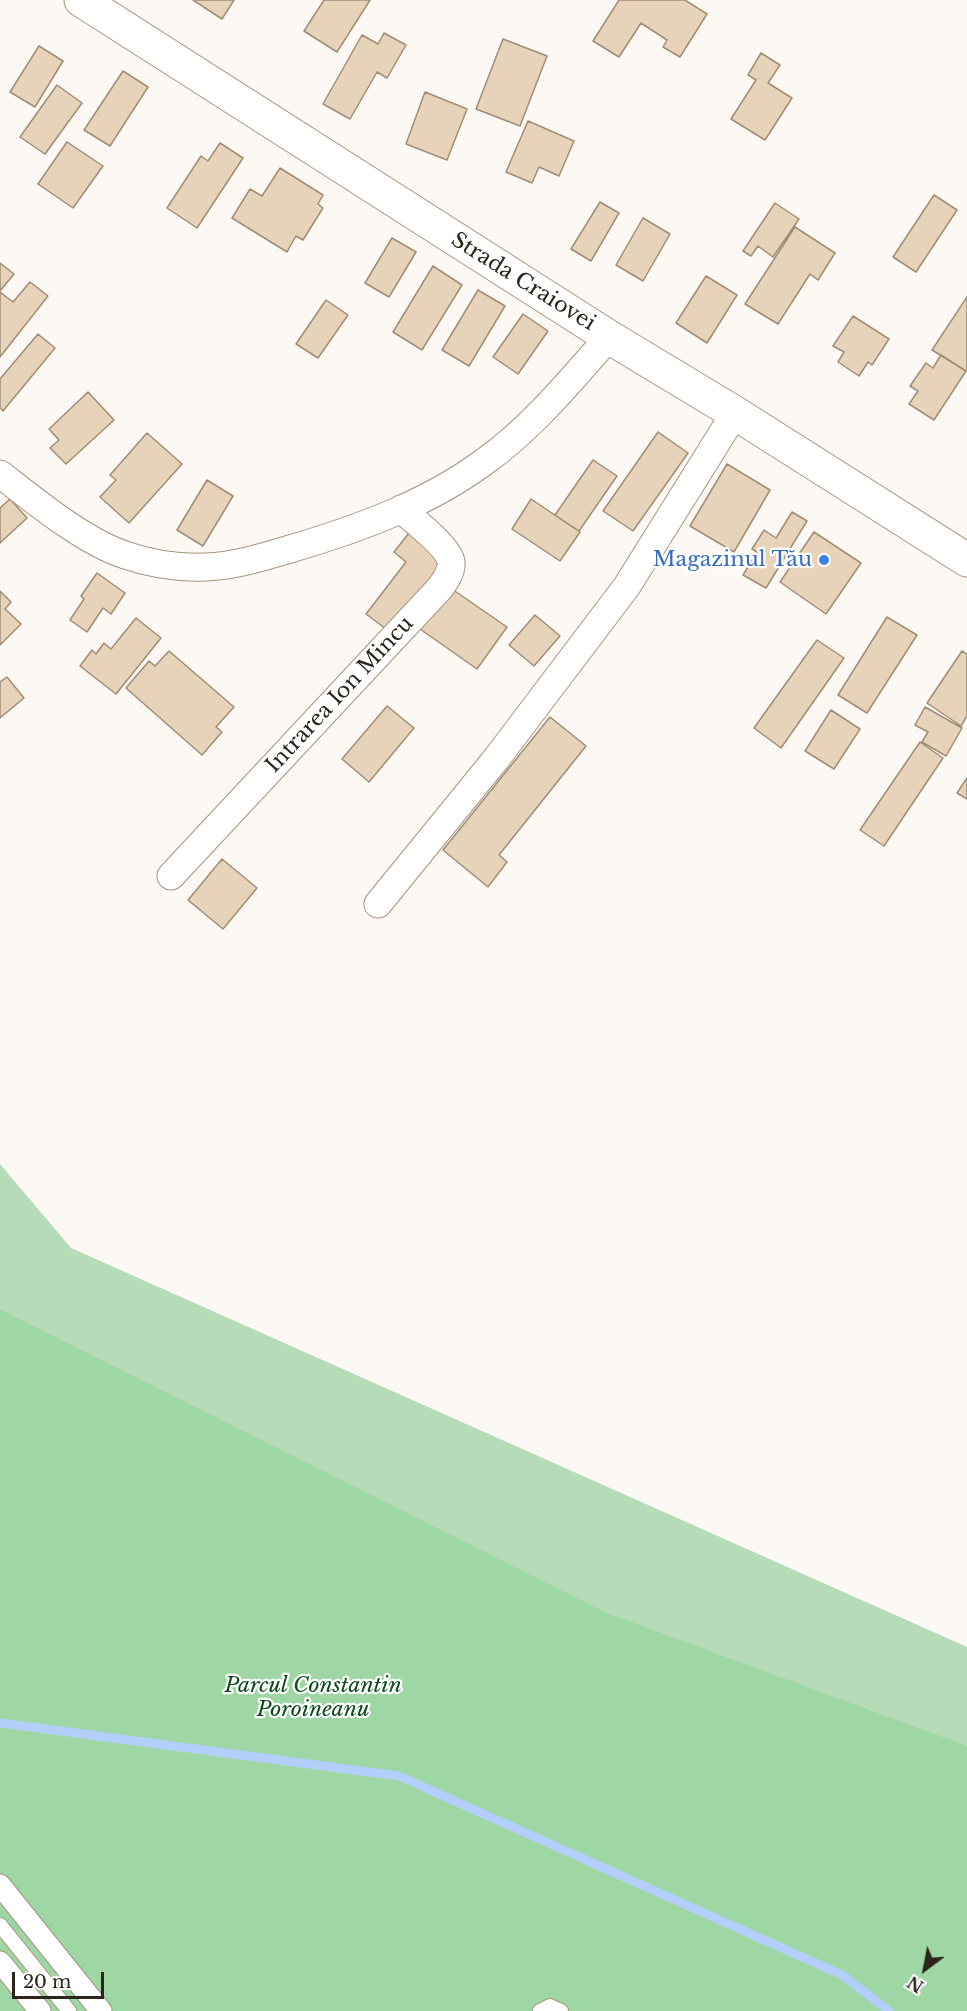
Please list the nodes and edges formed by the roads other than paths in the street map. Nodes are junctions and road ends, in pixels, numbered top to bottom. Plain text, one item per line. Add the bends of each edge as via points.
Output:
1 (81, 0) edge
2 (609, 336) junction
3 (735, 413) junction
4 (0, 474) edge
5 (401, 510) junction
6 (967, 560) edge
7 (171, 876) dead end
8 (378, 904) dead end
9 (0, 1885) edge
10 (0, 1925) edge
11 (0, 1962) edge
12 (40, 2011) edge
13 (69, 2011) edge
14 (101, 2011) edge
15 (540, 2011) edge
16 (561, 2011) edge

1 - 2 main road, Strada Craiovei
2 - 3 main road, Strada Craiovei
2 - 5 street via 559,393 486,461 447,487
3 - 6 main road, Strada Craiovei
3 - 8 street via 627,586 496,759
4 - 5 street via 85,535 124,555 166,565 206,567 251,561
5 - 7 street, Intrarea Ion Mincu via 446,550 452,562 448,576
9 - 14 street
10 - 13 lane
11 - 12 street
15 - 16 lane via 550,2006

